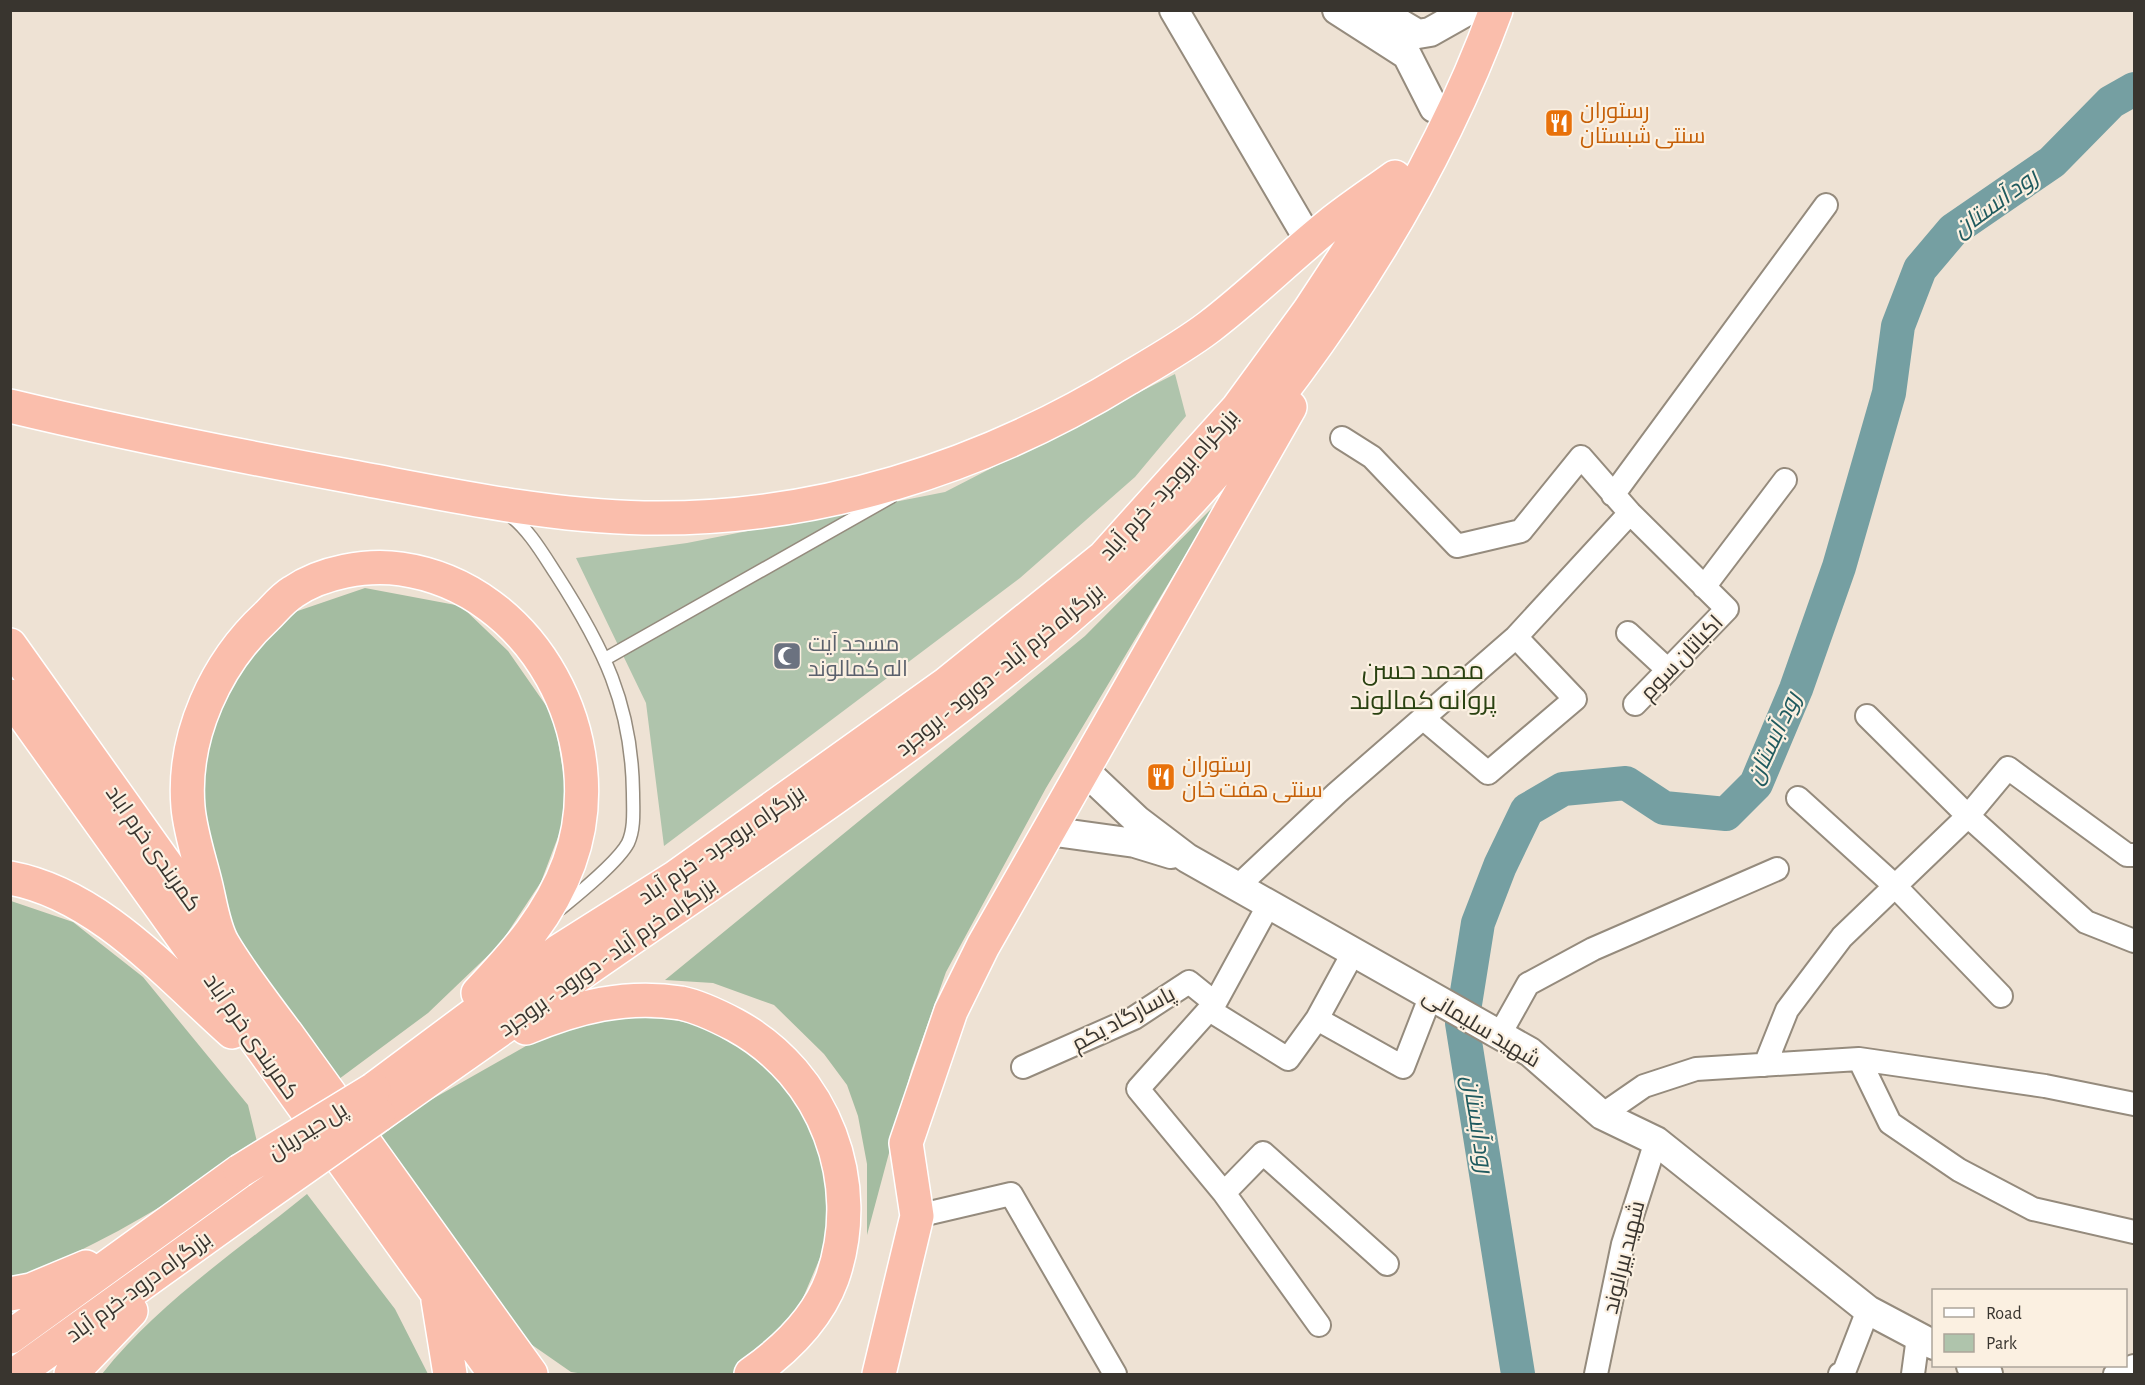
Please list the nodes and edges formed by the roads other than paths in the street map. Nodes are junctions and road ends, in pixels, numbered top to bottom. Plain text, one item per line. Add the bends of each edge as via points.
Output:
1 (1174, 10) edge
2 (1337, 10) edge
3 (1377, 10) edge
4 (1469, 10) edge
5 (1479, 10) edge
6 (1497, 10) edge
7 (1434, 108) junction
8 (1395, 177) junction
9 (1827, 206) dead end
10 (1310, 242) junction
11 (1383, 242) junction
12 (10, 406) edge
13 (1342, 438) dead end
14 (939, 470) junction
15 (1785, 480) dead end
16 (1613, 495) junction
17 (492, 501) junction
18 (1630, 513) junction
19 (1704, 587) junction
20 (1628, 633) dead end
21 (1516, 637) junction
22 (10, 645) edge
23 (605, 659) junction
24 (1668, 670) junction
25 (10, 696) edge
26 (1635, 705) dead end
27 (1867, 716) dead end
28 (1424, 719) junction
29 (1083, 769) junction
30 (1798, 798) dead end
31 (1968, 816) junction
32 (1048, 831) junction
33 (2134, 855) edge
34 (1187, 858) junction
35 (1777, 869) dead end
36 (10, 878) edge
37 (1894, 885) junction
38 (1236, 888) junction
39 (1268, 906) junction
40 (536, 929) junction
41 (2134, 941) edge
42 (1353, 953) junction
43 (1431, 995) junction
44 (2001, 996) dead end
45 (1213, 1007) junction
46 (1317, 1019) junction
47 (1499, 1034) junction
48 (1859, 1059) junction
49 (287, 1061) junction
50 (1765, 1065) junction
51 (1023, 1067) dead end
52 (387, 1094) junction
53 (2134, 1104) edge
54 (1602, 1115) junction
55 (1656, 1141) junction
56 (240, 1172) joint
57 (1224, 1192) junction
58 (207, 1196) junction
59 (261, 1198) joint
60 (917, 1216) junction
61 (232, 1219) junction
62 (2134, 1232) edge
63 (1387, 1264) dead end
64 (437, 1292) junction
65 (10, 1294) edge
66 (1868, 1310) junction
67 (1318, 1325) dead end
68 (10, 1337) edge
69 (1926, 1341) edge
70 (2134, 1366) edge
71 (515, 1368) edge
72 (16, 1374) edge
73 (71, 1374) edge
74 (450, 1374) edge
75 (546, 1374) edge
76 (751, 1374) edge
77 (879, 1374) edge
78 (1115, 1374) edge
79 (1596, 1374) edge
80 (1840, 1374) edge
81 (1913, 1374) edge
82 (2115, 1374) edge

1 - 10 street
2 - 7 street via 1407,55
3 - 4 street via 1418,34 1430,32
5 - 7 highway, بزرگراه بروجرد - خرم آباد
6 - 11 highway, بزرگراه خرم آباد - دورود - بروجرد via 1480,56
7 - 8 highway, بزرگراه بروجرد - خرم آباد
8 - 10 highway
8 - 52 highway, بزرگراه بروجرد - خرم آباد via 1315,302 1238,408 1104,557 945,685 686,870 559,951
9 - 16 street
10 - 14 highway via 1207,328 1124,381 1047,423
11 - 29 highway
11 - 52 highway, بزرگراه خرم آباد - دورود - بروجرد via 1322,334 1250,431 1184,506 1049,635 819,810
12 - 17 highway via 130,435
13 - 16 street via 1372,458 1457,546 1521,531 1581,457
14 - 17 highway via 830,500 745,514 644,518
14 - 23 lane
15 - 19 street
16 - 18 street
17 - 23 lane via 514,518 543,555
18 - 19 street
18 - 21 street
19 - 24 street, اکباتان سوم via 1727,609
20 - 24 street
21 - 28 street
21 - 28 street via 1575,699 1488,773
22 - 49 highway, کمربندی خرم اباد
23 - 40 lane via 628,728 633,817 628,843 594,880
24 - 26 street, اکباتان سوم
25 - 49 highway, کمربندی خرم آباد
27 - 31 street
28 - 38 street via 1337,793
29 - 32 highway
29 - 34 street, شهید سلیمانی via 1137,820
30 - 37 street
31 - 33 street via 2008,768 2127,855
31 - 37 street
31 - 41 street via 2086,922
32 - 34 street, شهید سلیمانی via 1135,843
32 - 60 highway via 951,1011 928,1078 906,1143
34 - 38 street, شهید سلیمانی
35 - 47 street via 1593,948 1528,984
36 - 49 highway via 38,883 89,908
37 - 44 street
37 - 50 street via 1842,937 1787,1010
38 - 39 street, شهید سلیمانی
39 - 42 street, شهید سلیمانی
39 - 45 street
40 - 49 highway via 570,862 583,796 579,746 566,702 547,667 519,631 479,597 442,579 400,569 364,570 326,577 292,592 251,630 218,675 193,736 188,807 221,942
40 - 52 highway
42 - 43 street, شهید سلیمانی
42 - 46 street
43 - 46 street via 1403,1067
43 - 47 street, شهید سلیمانی
45 - 46 street via 1288,1059
45 - 51 street, پاسارگاد یکم via 1189,982 1134,1018
45 - 57 street via 1138,1089
47 - 54 street, شهید سلیمانی via 1530,1052
48 - 50 street
48 - 53 street via 2045,1086
48 - 62 street via 1890,1122 1959,1170 2033,1209
49 - 64 highway, کمربندی خرم آباد
49 - 71 highway, کمربندی خرم آباد
50 - 54 street via 1696,1069 1644,1086
52 - 56 highway, پل حیدریان, bridge
52 - 59 highway, پل حیدریان, bridge
52 - 76 highway via 563,1012 599,1003 682,1003 714,1014 754,1036 785,1061 814,1099 829,1128 842,1171 845,1206 841,1245 831,1280 810,1319 780,1353
54 - 55 street, شهید سلیمانی
55 - 66 street, شهید سلیمانی
55 - 79 street, شهید بیرانوند via 1623,1244
56 - 58 highway, بزرگراه درود-خرم آباد
57 - 63 street via 1263,1153
57 - 67 street
58 - 65 highway via 102,1260 31,1290
58 - 68 highway, بزرگراه درود-خرم آباد
59 - 61 highway, بزرگراه درود-خرم آباد
60 - 77 highway
60 - 78 street via 1011,1194
61 - 72 highway, بزرگراه درود-خرم آباد
61 - 73 highway via 133,1308
64 - 71 highway, کمربندی خرم آباد
64 - 74 highway
66 - 69 street, شهید سلیمانی
66 - 80 street
69 - 81 street
70 - 82 street
71 - 75 highway

